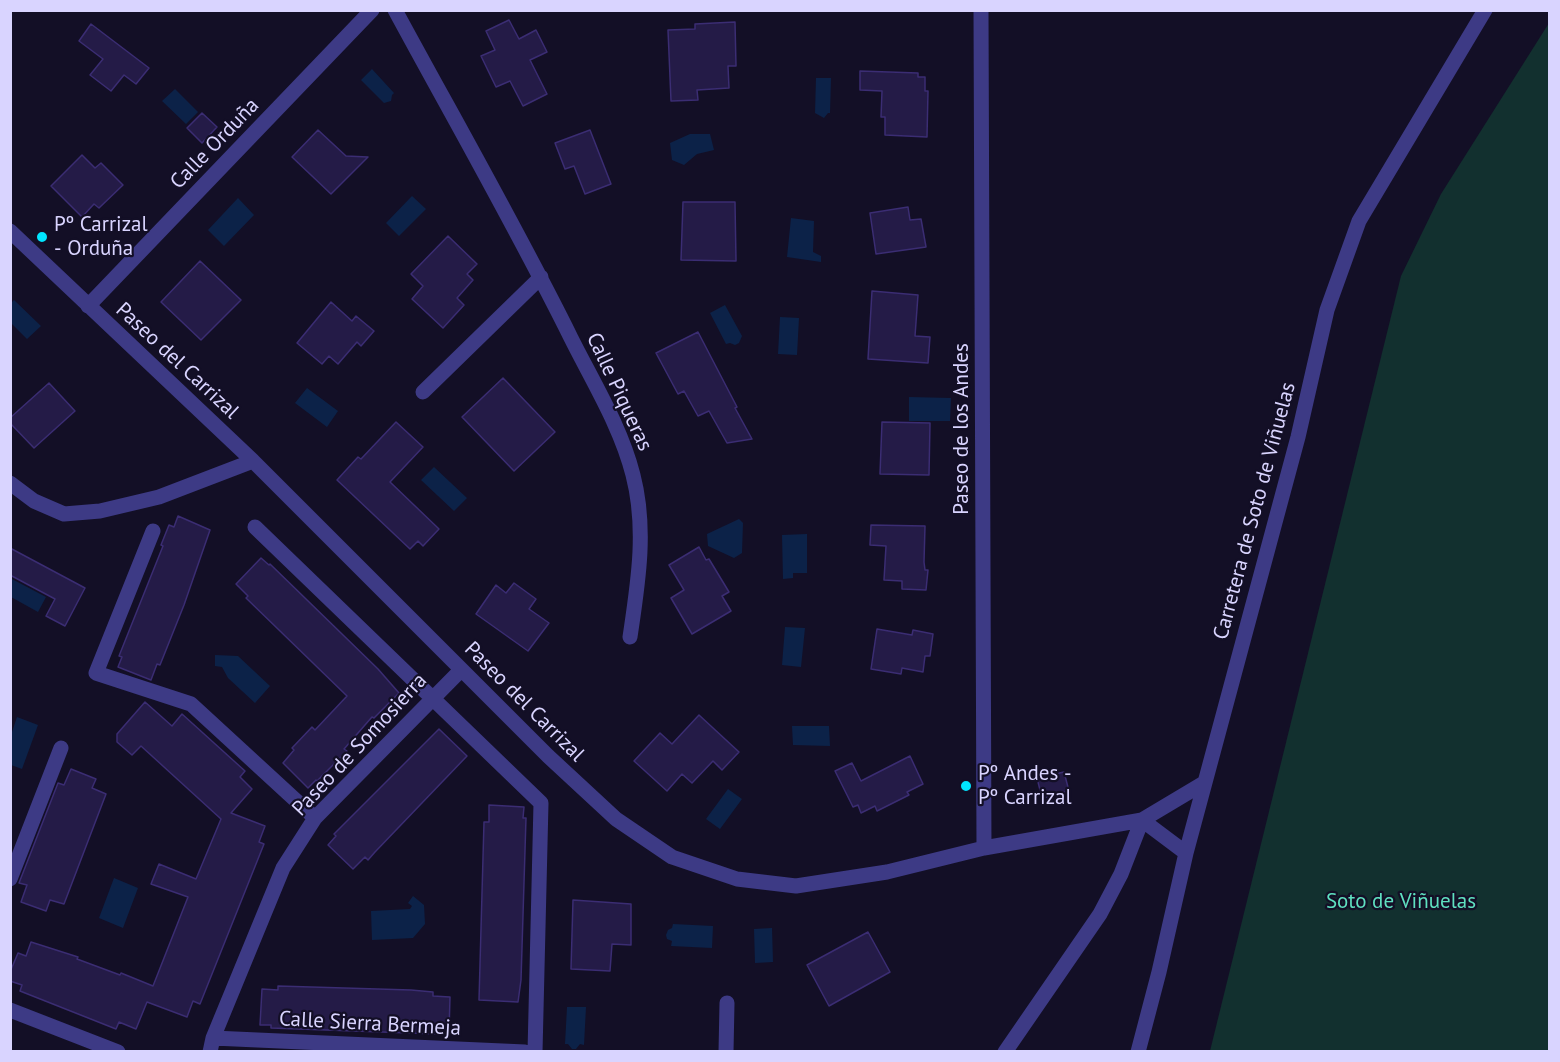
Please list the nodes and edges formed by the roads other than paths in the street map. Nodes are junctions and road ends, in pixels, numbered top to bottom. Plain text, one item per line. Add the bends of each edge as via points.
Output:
1 (372, 10) edge
2 (394, 10) edge
3 (981, 10) edge
4 (1485, 10) edge
5 (10, 231) edge
6 (541, 277) junction
7 (88, 306) junction
8 (423, 392) dead end
9 (253, 461) junction
10 (10, 483) edge
11 (255, 527) dead end
12 (153, 531) dead end
13 (630, 637) dead end
14 (461, 670) junction
15 (432, 699) junction
16 (62, 748) dead end
17 (1204, 783) junction
18 (315, 818) junction
19 (1142, 820) junction
20 (984, 848) junction
21 (1186, 853) junction
22 (10, 879) edge
23 (727, 1003) dead end
24 (10, 1010) edge
25 (212, 1045) edge
26 (118, 1052) edge
27 (525, 1052) edge
28 (535, 1052) edge
29 (726, 1052) edge
30 (1005, 1052) edge
31 (1138, 1052) edge

1 - 7 street, Calle Orduña
2 - 6 street, Calle Piqueras
3 - 20 street, Paseo de los Andes
4 - 17 street, Carretera de Soto de Viñuelas via 1355,232 1328,310 1298,437
5 - 7 street, Paseo del Carrizal
6 - 8 street
6 - 13 street, Calle Piqueras via 619,434 633,475 641,557
7 - 9 street, Paseo del Carrizal
9 - 10 street via 159,497 100,511 64,514 34,501
9 - 14 street, Paseo del Carrizal
11 - 15 street
12 - 18 street via 96,673 190,704
14 - 15 street, Paseo de Somosierra
14 - 20 street, Paseo del Carrizal via 616,819 672,857 736,879 796,886 887,872
15 - 18 street, Paseo de Somosierra
15 - 28 street via 541,803
16 - 22 street
17 - 19 street, Paseo del Carrizal
17 - 21 street, Carretera de Soto de Viñuelas
18 - 25 street, Paseo de Somosierra via 283,868
19 - 20 street, Paseo del Carrizal
19 - 21 street
19 - 30 street via 1100,914
21 - 31 street, Carretera de Soto de Viñuelas
23 - 29 street
24 - 26 street
25 - 27 street, Calle Sierra Bermeja

